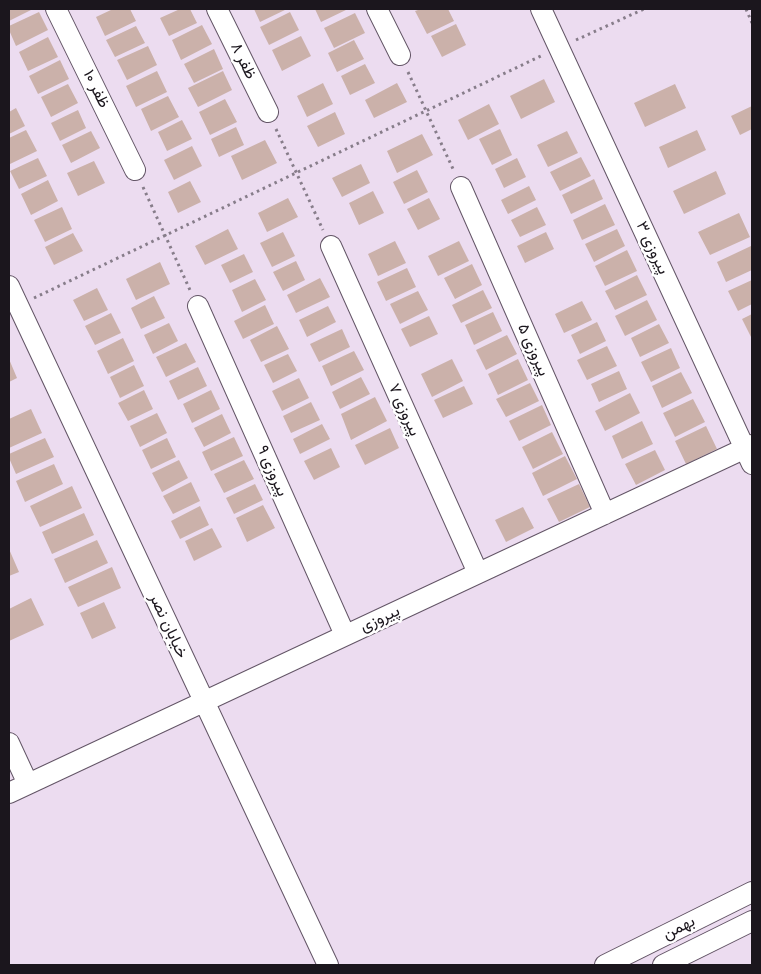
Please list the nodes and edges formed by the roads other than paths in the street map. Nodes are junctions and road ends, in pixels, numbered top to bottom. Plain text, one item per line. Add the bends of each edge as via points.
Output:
1 (56, 9) edge
2 (217, 9) edge
3 (377, 9) edge
4 (541, 9) edge
5 (400, 54) road end
6 (268, 112) road end
7 (135, 170) road end
8 (461, 187) road end
9 (331, 246) road end
10 (9, 286) edge
11 (198, 306) road end
12 (750, 452) edge
13 (605, 514) junction
14 (478, 573) junction
15 (345, 636) junction
16 (204, 702) junction
17 (9, 743) edge
18 (28, 784) junction
19 (9, 793) edge
20 (752, 892) edge
21 (752, 921) edge
22 (328, 965) edge
23 (605, 965) edge
24 (663, 965) edge

1 - 7 street, ظفر ۱۰
2 - 6 street, ظفر ۸
3 - 5 street
4 - 12 street, پیروزی ۳
8 - 13 street, پیروزی ۵
9 - 14 street, پیروزی ۷
10 - 16 street, خیابان نصر
11 - 15 street, پیروزی ۹
12 - 13 street, پیروزی
13 - 14 street, پیروزی
14 - 15 street, پیروزی
15 - 16 street, پیروزی
16 - 18 street, پیروزی
16 - 22 street, خیابان نصر
17 - 18 street
18 - 19 street, پیروزی
20 - 23 street, بهمن
21 - 24 street, بهمن

